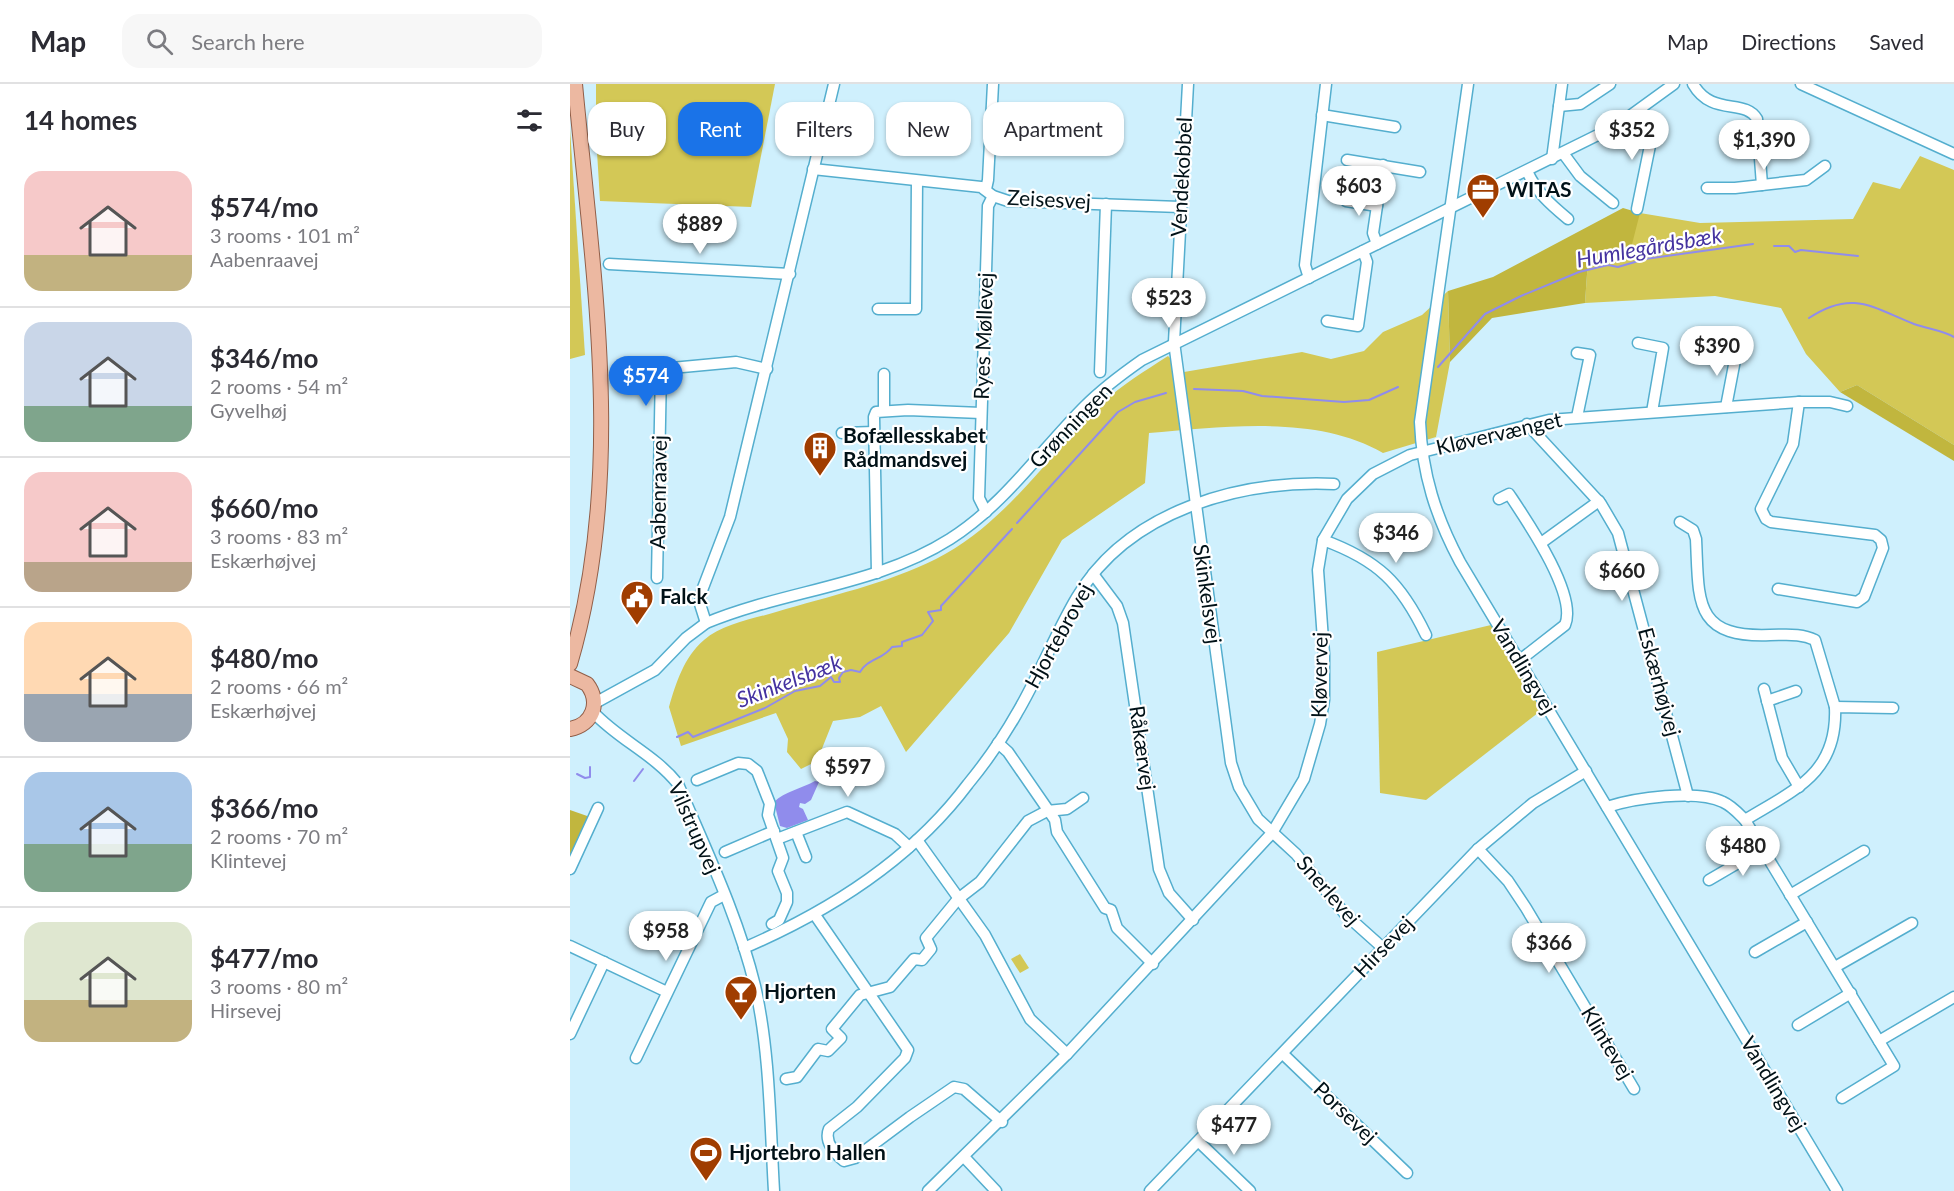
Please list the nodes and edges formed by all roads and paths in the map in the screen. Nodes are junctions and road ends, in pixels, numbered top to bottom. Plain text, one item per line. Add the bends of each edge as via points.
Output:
1 (575, 84) edge
2 (834, 84) edge
3 (993, 84) edge
4 (1188, 84) edge
5 (1326, 84) edge
6 (1468, 84) edge
7 (1562, 84) edge
8 (1610, 84) edge
9 (1674, 84) edge
10 (1693, 84) edge
11 (1801, 84) edge
12 (1559, 106) junction
13 (1641, 110) junction
14 (1322, 115) junction
15 (1395, 127) dead end
16 (1563, 153) junction
17 (1954, 154) edge
18 (1552, 159) junction
19 (1347, 160) dead end
20 (1383, 165) junction
21 (1825, 166) dead end
22 (813, 170) junction
23 (1527, 171) junction
24 (1420, 172) dead end
25 (917, 181) junction
26 (1762, 185) junction
27 (1707, 188) dead end
28 (989, 192) junction
29 (1346, 201) dead end
30 (1613, 203) dead end
31 (1106, 204) junction
32 (1377, 206) junction
33 (1180, 207) junction
34 (1637, 209) dead end
35 (1449, 210) junction
36 (1568, 219) dead end
37 (1377, 244) junction
38 (1363, 251) junction
39 (609, 264) dead end
40 (790, 274) junction
41 (1309, 278) junction
42 (878, 309) dead end
43 (1327, 321) dead end
44 (1731, 338) dead end
45 (1174, 342) junction
46 (1638, 343) dead end
47 (1577, 352) dead end
48 (767, 369) junction
49 (1100, 372) dead end
50 (884, 374) dead end
51 (1799, 402) junction
52 (1847, 406) dead end
53 (1726, 407) junction
54 (884, 410) junction
55 (1652, 412) junction
56 (981, 413) junction
57 (1577, 417) junction
58 (1527, 424) junction
59 (874, 432) junction
60 (842, 433) dead end
61 (1421, 452) junction
62 (1334, 484) dead end
63 (1499, 500) dead end
64 (1599, 501) junction
65 (1195, 506) junction
66 (986, 512) junction
67 (1680, 522) dead end
68 (1323, 540) junction
69 (1540, 543) junction
70 (877, 573) junction
71 (1094, 574) junction
72 (657, 578) dead end
73 (1778, 589) dead end
74 (706, 623) junction
75 (580, 632) junction
76 (1426, 635) dead end
77 (1520, 660) junction
78 (570, 664) edge
79 (575, 678) edge
80 (1796, 690) dead end
81 (591, 707) junction
82 (1835, 707) junction
83 (1893, 708) dead end
84 (570, 730) edge
85 (998, 743) junction
86 (1586, 771) junction
87 (697, 780) dead end
88 (1799, 787) junction
89 (1688, 796) junction
90 (1083, 798) dead end
91 (1607, 807) junction
92 (598, 808) dead end
93 (1047, 811) junction
94 (1745, 820) junction
95 (796, 832) junction
96 (1272, 833) junction
97 (775, 835) junction
98 (913, 843) junction
99 (1478, 849) junction
100 (1762, 849) junction
101 (1864, 851) dead end
102 (725, 852) dead end
103 (806, 857) dead end
104 (570, 869) edge
105 (1709, 880) dead end
106 (724, 895) junction
107 (1790, 895) junction
108 (958, 899) junction
109 (815, 915) junction
110 (1193, 920) junction
111 (1807, 922) junction
112 (1912, 923) dead end
113 (772, 924) dead end
114 (570, 946) edge
115 (744, 948) junction
116 (1383, 948) junction
117 (1755, 952) dead end
118 (604, 962) junction
119 (1153, 964) junction
120 (1835, 968) junction
121 (667, 992) junction
122 (866, 993) junction
123 (1851, 993) junction
124 (1954, 997) edge
125 (1798, 1025) dead end
126 (570, 1034) edge
127 (1879, 1041) junction
128 (1067, 1054) junction
129 (1282, 1054) junction
130 (636, 1058) dead end
131 (796, 1080) dead end
132 (1634, 1089) dead end
133 (1842, 1098) dead end
134 (1002, 1122) junction
135 (1199, 1142) junction
136 (964, 1158) junction
137 (1407, 1173) dead end
138 (774, 1191) edge
139 (928, 1191) edge
140 (996, 1191) edge
141 (1150, 1191) edge
142 (1250, 1191) edge
143 (1837, 1191) edge

1 - 75 main road via 602,376 603,447 597,521
2 - 22 street
3 - 28 street, Ryes Møllevej
4 - 33 street, Vendekobbel
5 - 14 street
6 - 35 street, Vandlingvej
7 - 12 street
8 - 12 street via 1580,104
9 - 13 street, Grønningen
10 - 26 street via 1713,104 1753,112 1757,119
11 - 17 street
12 - 18 street
13 - 16 street, Grønningen
13 - 34 street via 1654,126
14 - 15 street
14 - 41 street via 1305,265
16 - 18 street, Grønningen
16 - 30 street via 1571,167
18 - 23 street, Grønningen
19 - 20 street
20 - 24 street
20 - 32 street
21 - 26 street via 1806,180
22 - 25 street, Zeisesvej
22 - 40 street
23 - 35 street, Grønningen
23 - 36 street via 1542,198
25 - 28 street, Zeisesvej
25 - 42 street via 916,309
26 - 27 street
28 - 31 street, Zeisesvej via 1008,201
28 - 56 street, Ryes Møllevej
29 - 32 street
31 - 33 street, Zeisesvej
31 - 49 street
32 - 37 street via 1372,233
33 - 45 street, Vendekobbel
35 - 37 street, Grønningen
35 - 61 street, Vandlingvej via 1423,391
37 - 38 street, Grønningen
38 - 41 street, Grønningen
38 - 43 street via 1367,262 1358,326
39 - 40 street
40 - 48 street
41 - 45 street, Grønningen
44 - 53 street via 1739,339
45 - 65 street, Skinkelsvej
45 - 66 street, Grønningen via 1142,360 1096,396
46 - 55 street via 1663,348
47 - 57 street, Kløvervænget via 1590,355
48 - 72 street, Aabenraavej via 736,362 661,369
48 - 74 street via 730,517 701,593
50 - 54 street
51 - 52 street, Kløvervænget
51 - 53 street, Kløvervænget
51 - 73 street via 1792,444 1761,510 1763,516 1771,522 1875,535 1883,548 1864,597 1857,602
53 - 55 street, Kløvervænget
54 - 56 street
54 - 59 street via 876,412
55 - 57 street, Kløvervænget
56 - 66 street, Ryes Møllevej via 979,498
57 - 58 street, Kløvervænget
58 - 61 street, Kløvervænget
58 - 64 street, Eskærhøjvej
59 - 60 street
59 - 70 street
61 - 68 street, Kløvervej via 1393,461 1373,474 1347,499
61 - 77 street, Vandlingvej via 1439,523
62 - 65 street, Hjortebrovej via 1250,488
63 - 69 street via 1509,494
64 - 69 street
64 - 89 street, Eskærhøjvej via 1618,533
65 - 71 street, Hjortebrovej via 1137,534
65 - 96 street, Skinkelsvej via 1231,762 1248,805
66 - 70 street, Grønningen via 922,554
67 - 82 street via 1693,531 1696,540 1703,611 1724,630 1737,634 1795,634 1815,640
68 - 76 street via 1362,556 1381,569 1400,588
68 - 96 street, Kløvervej via 1318,570 1324,654 1320,724 1304,778
69 - 77 street via 1569,605 1569,616 1557,633
70 - 74 street, Grønningen
71 - 85 street, Hjortebrovej via 1078,596
71 - 110 street, Råkærvej via 1117,606 1123,622 1159,869 1169,893
74 - 81 street, Grønningen via 655,670
75 - 78 main road
75 - 79 main road
77 - 86 street, Vandlingvej
79 - 81 main road
80 - 88 street via 1765,695 1782,758
81 - 84 main road
81 - 106 street, Vilstrupvej via 619,736 653,757 678,784
82 - 83 street
82 - 88 street via 1832,744 1815,774
85 - 93 street
85 - 98 street, Hjortebrovej via 960,794
86 - 91 street, Vandlingvej
86 - 99 street, Hirsevej via 1533,803
87 - 97 street via 748,764 757,771 770,804 768,815
88 - 94 street
89 - 91 street
89 - 94 street via 1723,801
90 - 93 street via 1066,809
91 - 143 street, Vandlingvej
92 - 104 street
93 - 108 street via 1028,821 980,882
93 - 119 street via 1105,908 1111,910 1117,928
94 - 100 street
95 - 97 street
95 - 98 street via 847,812
95 - 103 street
96 - 110 street, Kløvervej
96 - 116 street, Snerlevej via 1296,854 1345,914
97 - 102 street
97 - 113 street via 783,858 778,871 787,902 779,920
98 - 108 street
98 - 109 street, Hjortebrovej via 846,897
99 - 116 street, Hirsevej
99 - 132 street, Klintevej via 1508,881 1526,908
100 - 105 street
100 - 107 street
101 - 107 street
106 - 115 street, Vilstrupvej
106 - 121 street via 711,902
107 - 111 street
108 - 122 street via 926,938 931,949 922,960 914,959 890,987
108 - 128 street via 985,935 1030,1019
109 - 115 street, Hjortebrovej
109 - 122 street
110 - 119 street, Kløvervej
111 - 117 street
111 - 120 street
112 - 120 street
114 - 118 street
115 - 138 street, Vilstrupvej via 762,1025
116 - 129 street, Hirsevej
118 - 121 street
118 - 126 street
119 - 128 street, Kløvervej
120 - 123 street
121 - 130 street
122 - 131 street via 832,1029 841,1038 828,1051 818,1049
122 - 134 street via 908,1050 905,1058 857,1107 829,1128 828,1142 839,1157 844,1161 855,1158 954,1087 964,1089
123 - 125 street
123 - 127 street
124 - 127 street
127 - 133 street via 1894,1066
128 - 134 street, Kløvervej
129 - 135 street, Hirsevej
129 - 137 street, Porsevej
134 - 136 street, Kløvervej
135 - 141 street, Hirsevej
135 - 142 street
136 - 139 street, Kløvervej
136 - 140 street

